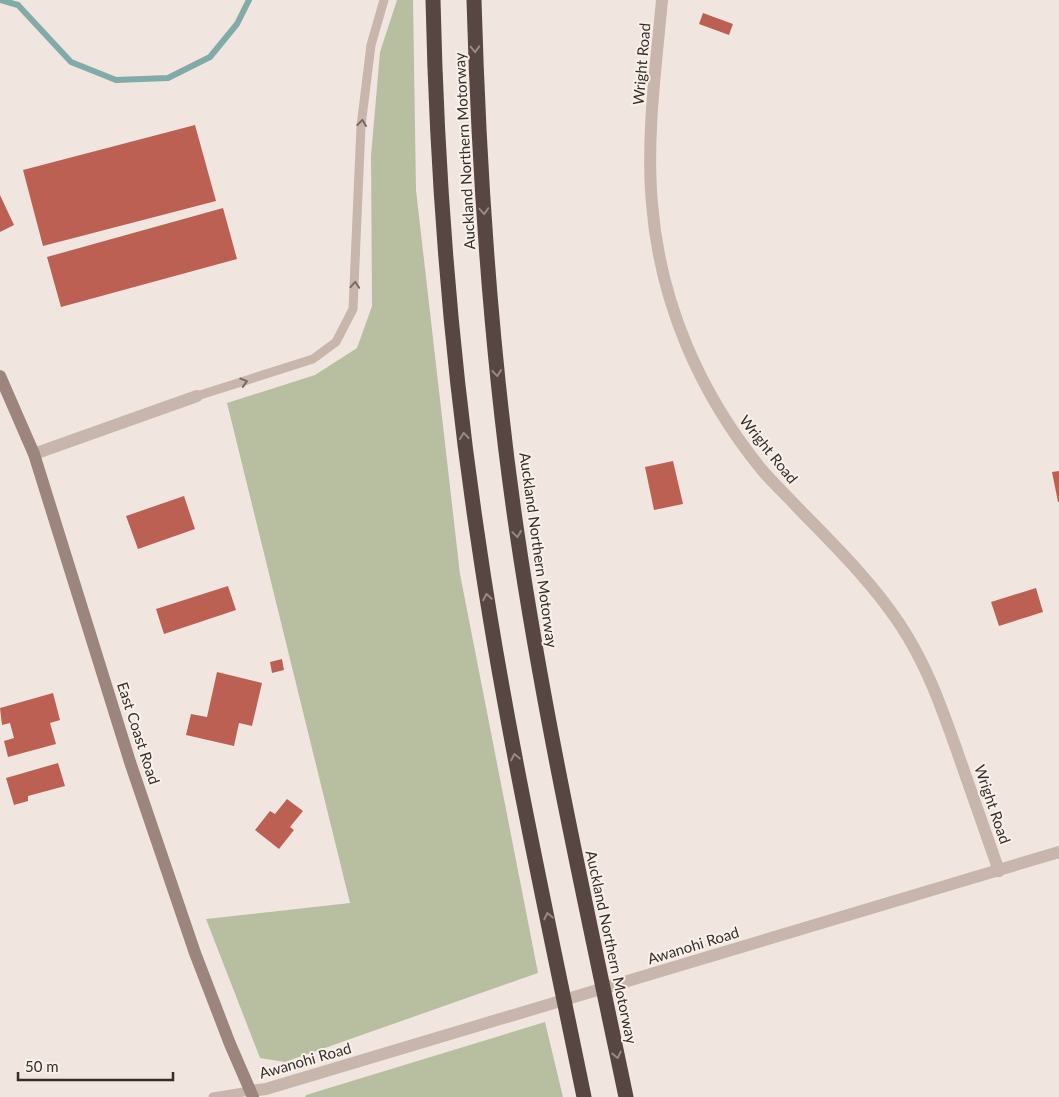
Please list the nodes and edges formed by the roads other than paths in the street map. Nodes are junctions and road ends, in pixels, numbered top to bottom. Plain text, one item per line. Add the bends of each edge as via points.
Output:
1 (384, 0) edge
2 (433, 0) edge
3 (474, 0) edge
4 (662, 0) edge
5 (0, 376) edge
6 (198, 396) joint
7 (34, 454) junction
8 (1059, 852) edge
9 (999, 871) junction
10 (251, 1094) edge
11 (214, 1097) edge
12 (584, 1097) edge
13 (626, 1097) edge

6 -> 1 lane via 313,360 336,342 353,309 361,126 371,44
12 -> 2 highway, Auckland Northern Motorway via 502,688 475,519 443,227
3 -> 13 highway, Auckland Northern Motorway via 486,250 514,512 540,674
4 - 9 street, Wright Road via 650,158 652,204 659,257 679,328 710,394 733,433 764,472 859,572 898,621 921,658
5 - 7 main road, East Coast Road
6 - 7 street
7 - 10 main road, East Coast Road via 130,762 211,997
8 - 9 street, Awanohi Road
9 - 10 street, Awanohi Road
10 - 11 lane

